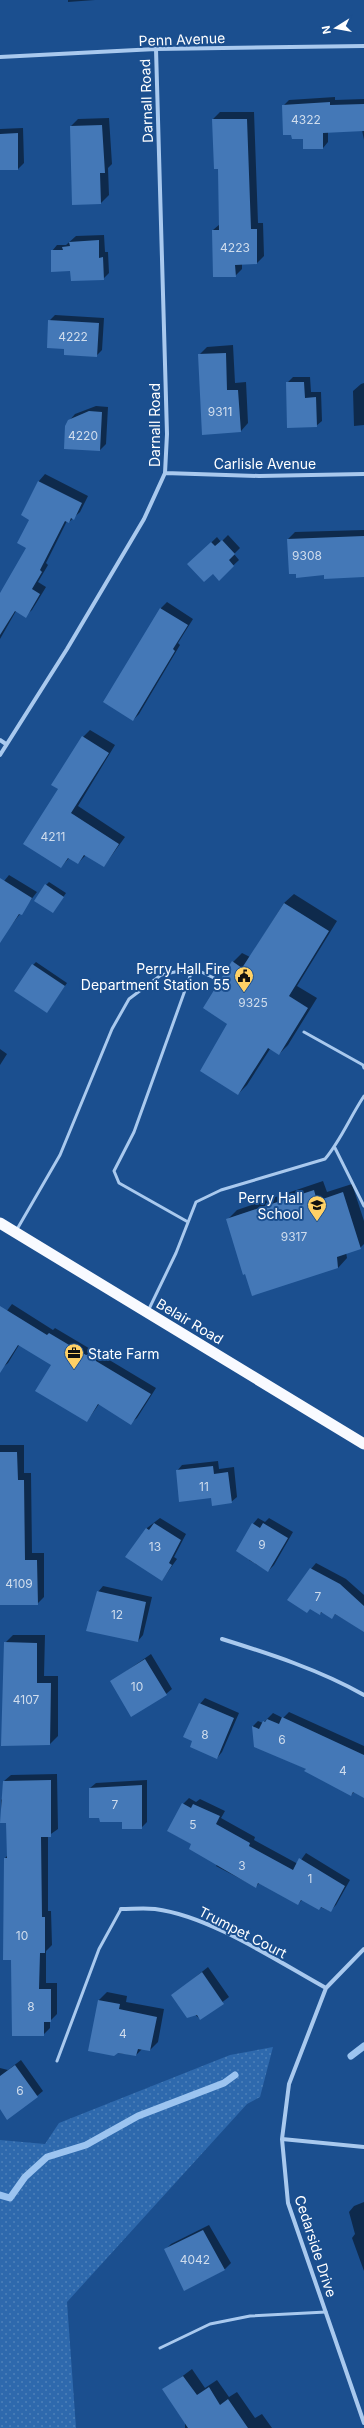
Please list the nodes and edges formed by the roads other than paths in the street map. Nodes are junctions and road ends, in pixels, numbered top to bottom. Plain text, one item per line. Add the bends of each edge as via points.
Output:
1 (364, 46) edge
2 (156, 50) junction
3 (0, 57) edge
4 (165, 473) junction
5 (364, 474) edge
6 (0, 740) edge
7 (6, 744) junction
8 (0, 755) edge
9 (193, 968) junction
10 (214, 978) dead end
11 (304, 1032) dead end
12 (364, 1068) edge
13 (364, 1096) edge
14 (335, 1148) junction
15 (364, 1206) edge
16 (188, 1222) junction
17 (0, 1223) edge
18 (15, 1233) junction
19 (147, 1313) junction
20 (364, 1444) edge
21 (222, 1639) dead end
22 (364, 1695) edge
23 (121, 1909) joint
24 (364, 1949) edge
25 (326, 1988) junction
26 (57, 2061) dead end
27 (282, 2139) junction
28 (364, 2147) edge
29 (326, 2312) junction
30 (160, 2348) dead end
31 (364, 2423) edge

1 - 2 street, Penn Avenue
2 - 3 street, Penn Avenue
2 - 4 street, Darnall Road via 167,434
4 - 5 street, Carlisle Avenue via 259,476
4 - 7 street, Darnall Road via 144,519 67,649
6 - 7 street
7 - 8 street, Darnall Road
9 - 10 lane
9 - 16 lane via 134,1132 114,1171 119,1183
9 - 18 lane via 161,975 129,999 112,1029 60,1155
11 - 12 lane via 363,1064
13 - 14 lane via 349,1118
14 - 15 lane
14 - 16 lane via 325,1159 221,1190 196,1202
16 - 19 lane via 176,1254
17 - 18 highway, Belair Road
18 - 19 highway, Belair Road
19 - 20 highway, Belair Road
21 - 22 street via 269,1653 326,1676
23 - 25 street, Trumpet Court via 154,1909 212,1926
23 - 26 lane via 99,1948
24 - 25 street, Cedarside Drive
25 - 27 street, Cedarside Drive via 289,2084
27 - 28 street
27 - 29 street, Cedarside Drive via 288,2203
29 - 30 lane via 250,2316 210,2324
29 - 31 street, Cedarside Drive

